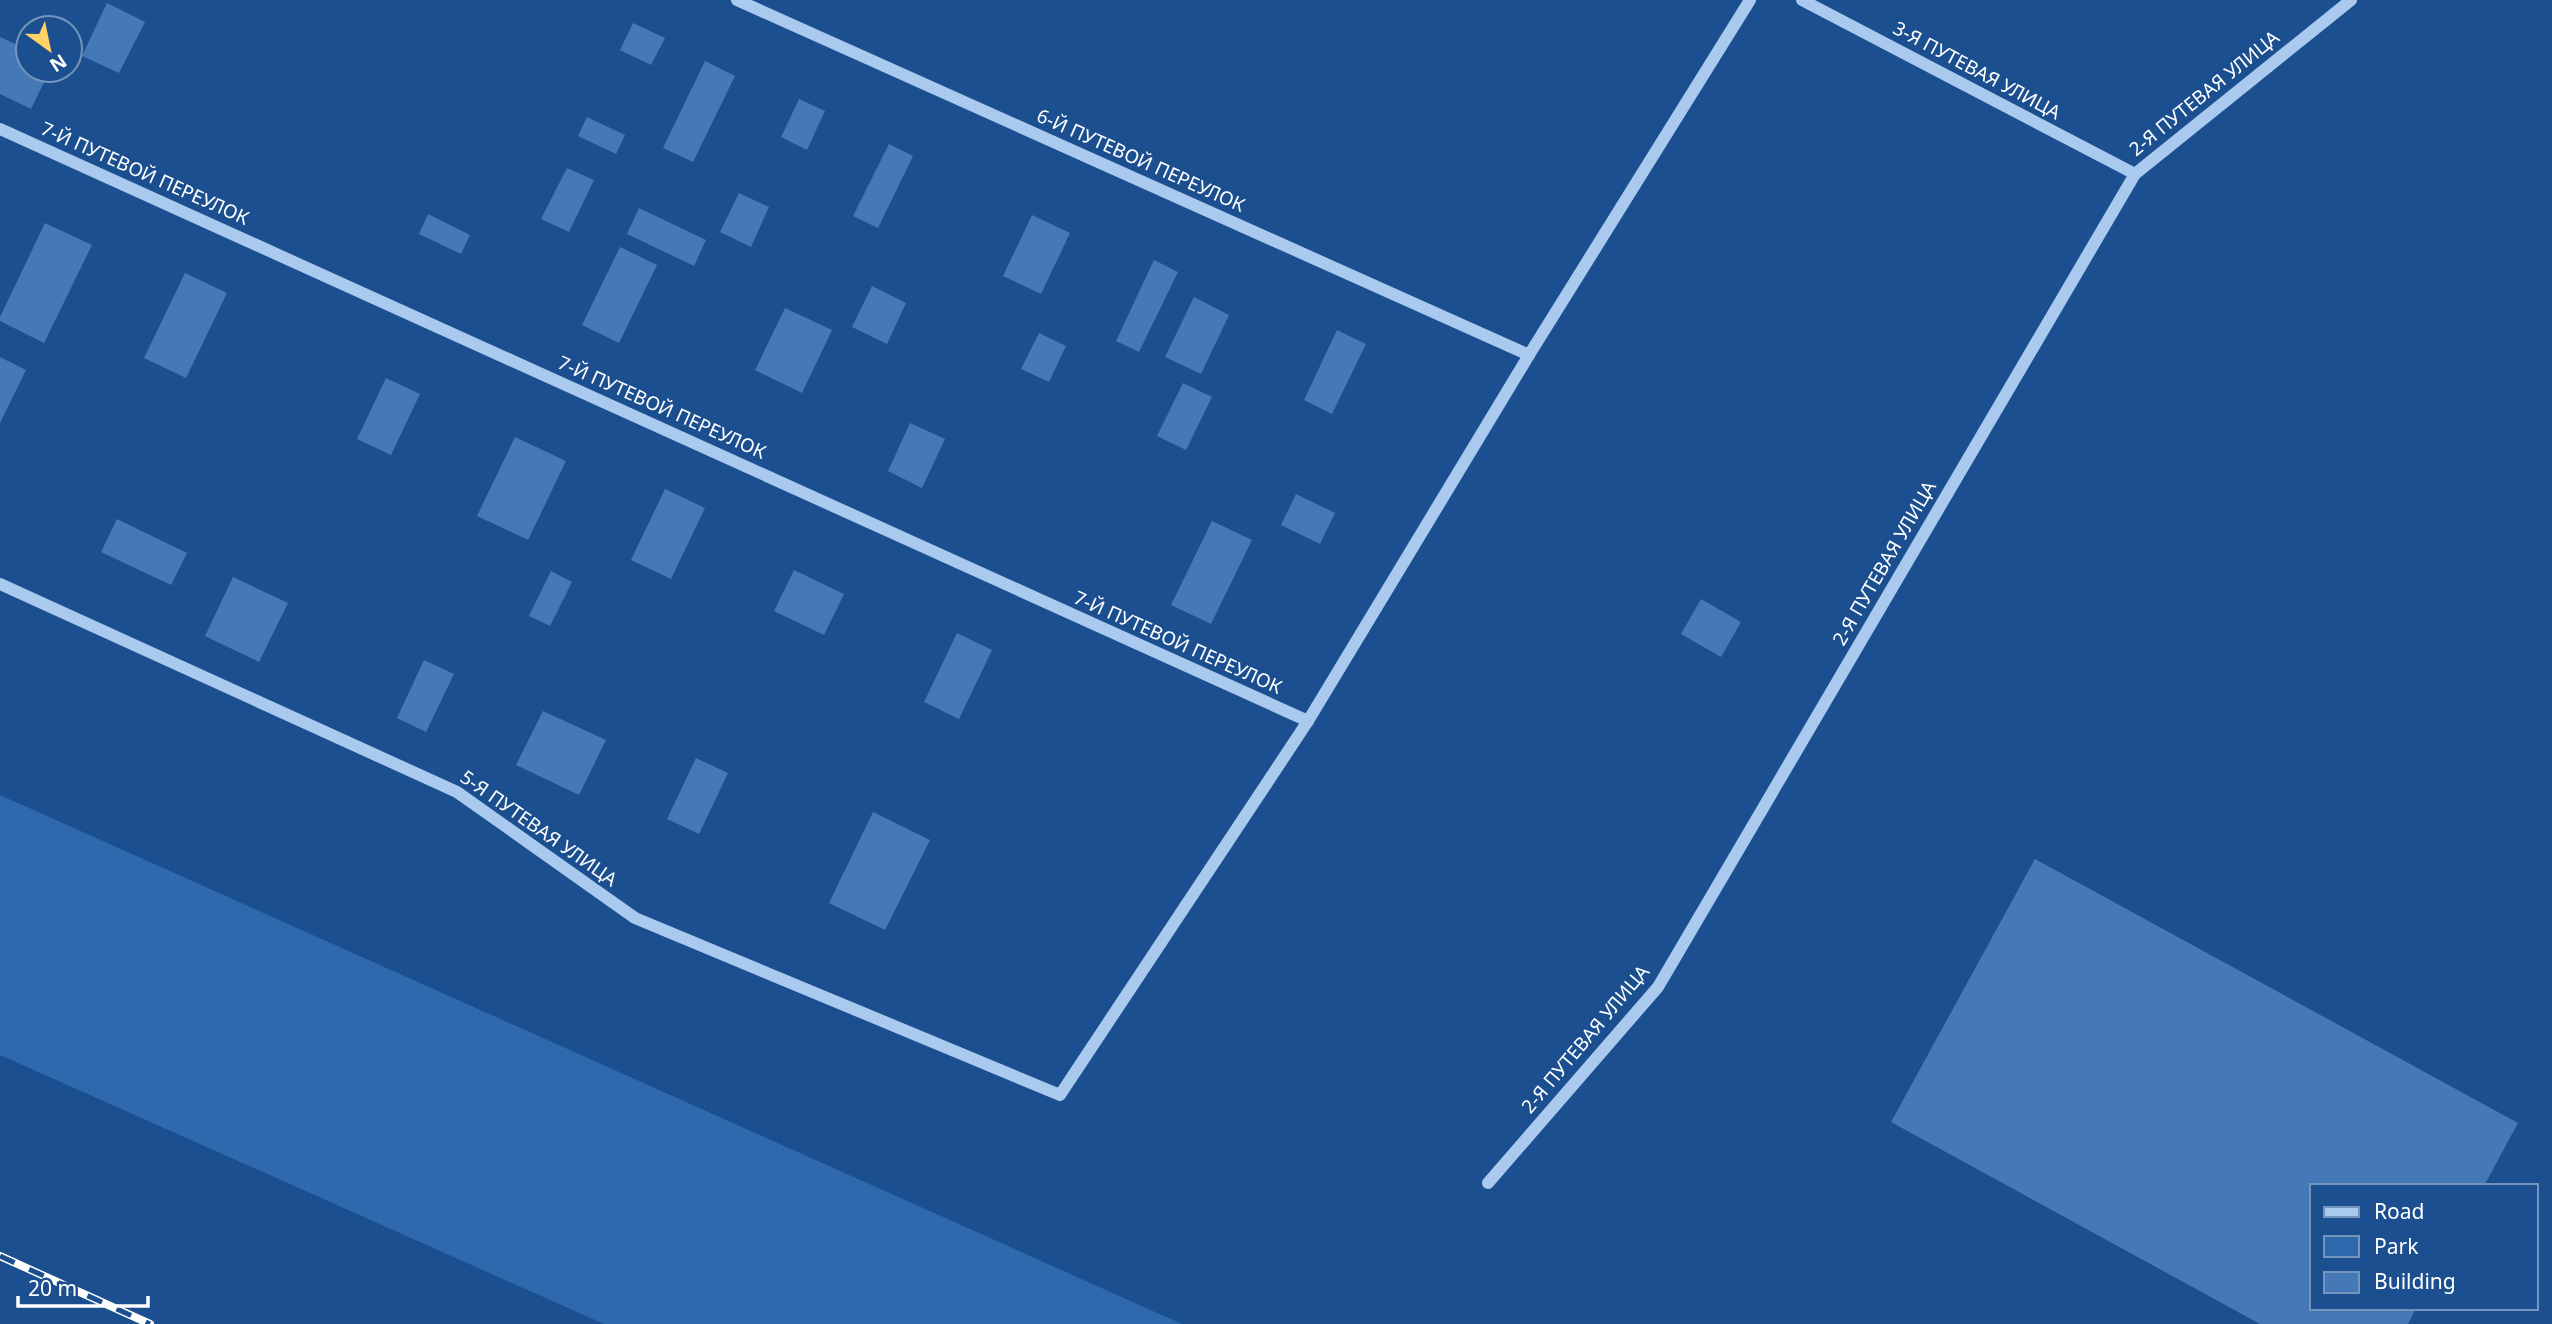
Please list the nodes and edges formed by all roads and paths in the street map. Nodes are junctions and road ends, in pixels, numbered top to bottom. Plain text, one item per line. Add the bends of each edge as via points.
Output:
1 (737, 0) edge
2 (1750, 0) edge
3 (1802, 0) edge
4 (2351, 0) edge
5 (0, 129) edge
6 (2135, 174) junction
7 (1529, 355) junction
8 (0, 584) edge
9 (1308, 722) junction
10 (1488, 1183) dead end

1 - 7 street, 6-Й ПУТЕВОЙ ПЕРЕУЛОК
2 - 7 street
3 - 6 street, 3-Я ПУТЕВАЯ УЛИЦА
4 - 6 street, 2-Я ПУТЕВАЯ УЛИЦА
5 - 9 street, 7-Й ПУТЕВОЙ ПЕРЕУЛОК
6 - 10 street, 2-Я ПУТЕВАЯ УЛИЦА via 1658,987
7 - 9 street
8 - 9 street, 5-Я ПУТЕВАЯ УЛИЦА via 457,792 635,918 1060,1095

